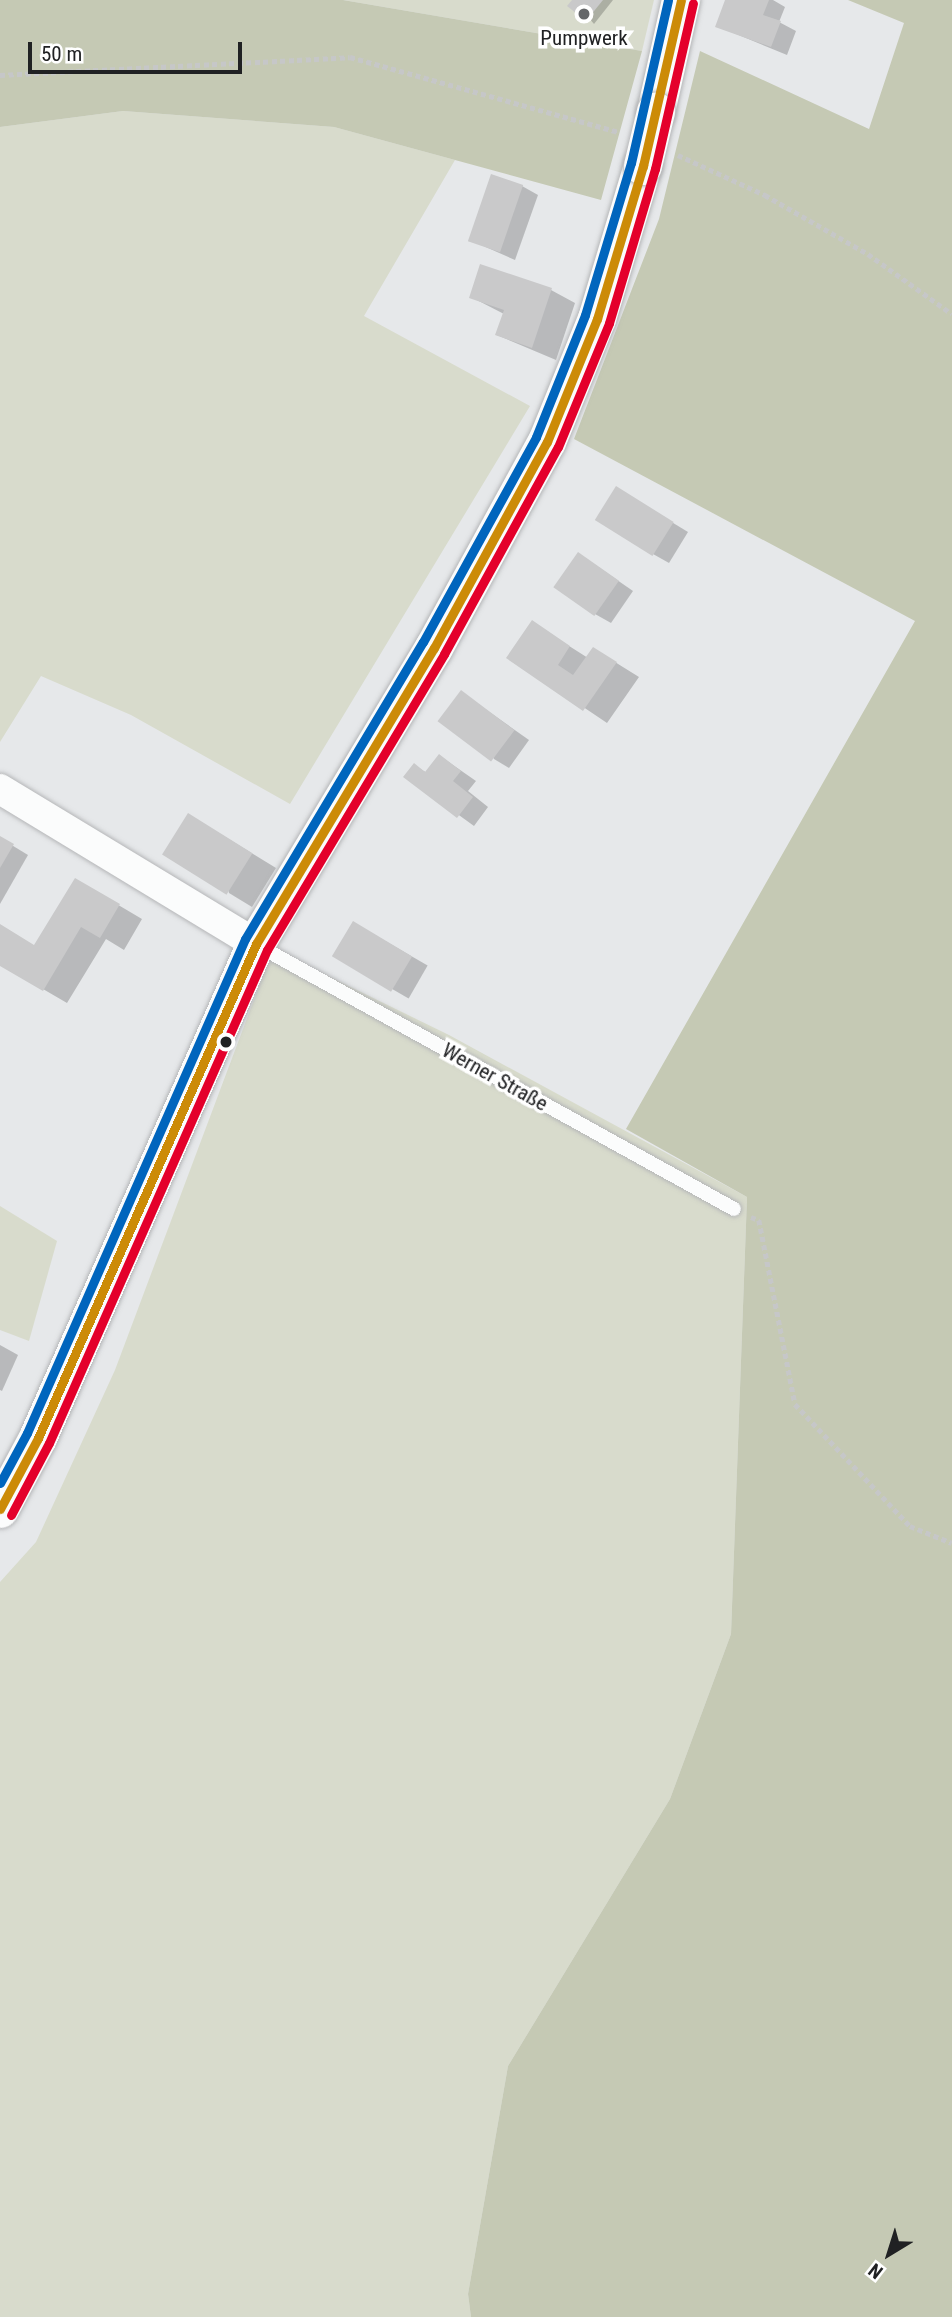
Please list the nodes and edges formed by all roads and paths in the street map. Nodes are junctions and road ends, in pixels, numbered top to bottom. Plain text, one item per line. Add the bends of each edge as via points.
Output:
1 (681, 0) edge
2 (0, 75) edge
3 (599, 125) dead end
4 (656, 158) junction
5 (952, 314) edge
6 (0, 789) edge
7 (256, 944) junction
8 (734, 1209) joint
9 (0, 1509) edge
10 (952, 1543) edge

1 - 4 main road, bridge via 656,111
2 - 3 path via 350,57
4 - 5 path via 765,195 845,241
4 - 7 main road via 536,464 434,648
6 - 7 street
7 - 8 lane, Werner Straße
7 - 9 main road via 38,1438
8 - 10 path via 759,1220 795,1404 910,1526

